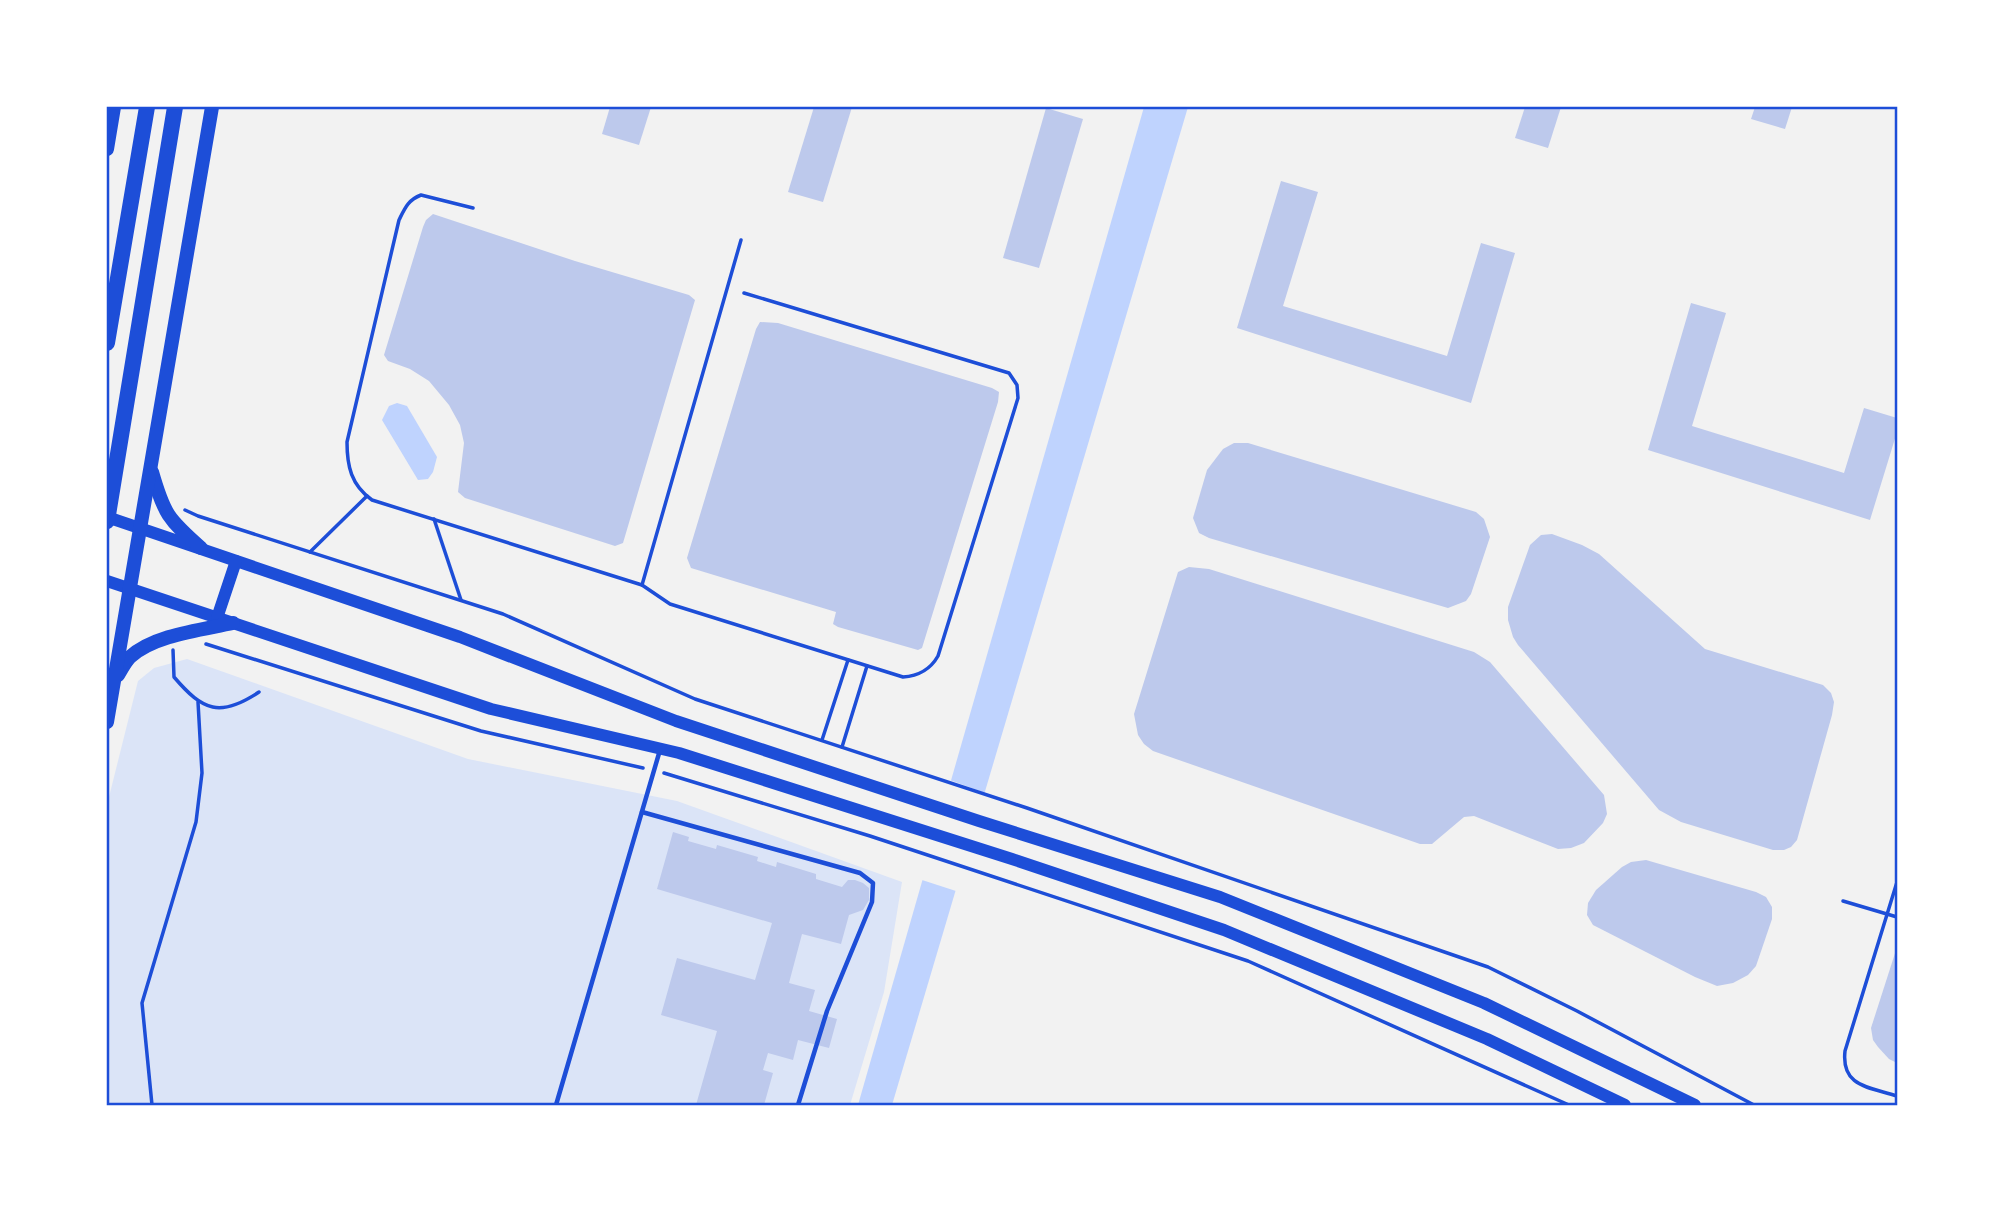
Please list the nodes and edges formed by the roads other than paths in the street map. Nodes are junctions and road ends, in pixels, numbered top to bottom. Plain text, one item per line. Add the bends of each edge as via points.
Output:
1 (114, 107) edge
2 (147, 107) edge
3 (175, 107) edge
4 (212, 107) edge
5 (107, 149) edge
6 (107, 343) edge
7 (150, 468) junction
8 (107, 519) edge
9 (140, 527) junction
10 (201, 548) junction
11 (236, 561) junction
12 (107, 581) edge
13 (130, 589) junction
14 (217, 618) junction
15 (233, 623) junction
16 (114, 682) junction
17 (107, 722) edge
18 (661, 749) junction
19 (642, 812) junction
20 (556, 1105) edge
21 (799, 1105) edge
22 (1625, 1105) edge
23 (1695, 1105) edge

1 - 5 main road
2 - 6 highway
3 - 8 highway
4 - 7 main road
7 - 9 main road
7 - 10 main road via 163,510
8 - 9 street
9 - 10 street
9 - 13 main road
10 - 11 street
11 - 14 street
11 - 23 street via 525,661 676,721 1220,897 1484,1003
12 - 13 street
13 - 14 street
13 - 16 main road
14 - 15 street
15 - 16 main road via 145,647 128,659
15 - 18 street via 491,709
16 - 17 main road
18 - 19 lane
18 - 22 street via 1224,930 1487,1039
19 - 20 lane
19 - 21 lane via 860,873 873,883 872,902 827,1011

